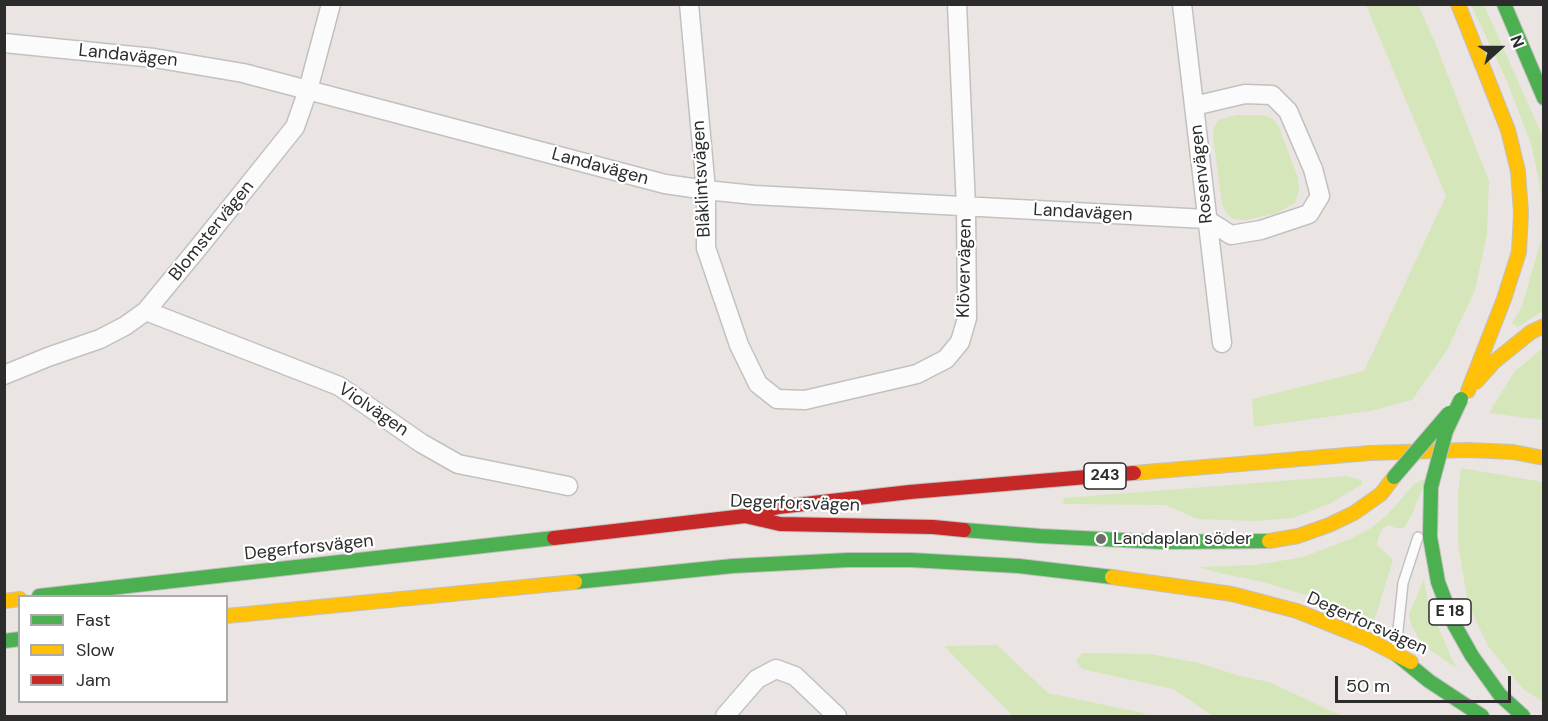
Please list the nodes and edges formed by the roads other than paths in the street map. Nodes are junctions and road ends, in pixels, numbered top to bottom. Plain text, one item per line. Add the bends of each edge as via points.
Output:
1 (331, 4) edge
2 (689, 4) edge
3 (957, 4) edge
4 (1182, 4) edge
5 (1458, 4) edge
6 (1504, 4) edge
7 (4, 44) edge
8 (308, 90) junction
9 (1544, 98) edge
10 (1194, 106) junction
11 (705, 190) junction
12 (966, 207) junction
13 (1206, 219) junction
14 (146, 311) junction
15 (1544, 326) edge
16 (1222, 343) dead end
17 (4, 375) edge
18 (756, 381) joint
19 (1465, 395) junction
20 (1544, 458) edge
21 (568, 486) dead end
22 (1431, 491) junction
23 (745, 516) junction
24 (56, 595) edge
25 (228, 616) edge
26 (1396, 654) junction
27 (725, 717) edge
28 (837, 717) edge
29 (1482, 717) edge
30 (1517, 717) edge
31 (1523, 717) edge

1 - 8 street, Blomstervägen
2 - 11 street, Blåklintsvägen
3 - 12 street, Klövervägen
4 - 10 street, Rosenvägen
5 - 19 main road, E 18 via 1508,130 1518,171 1521,213 1519,252
6 - 9 main road
7 - 8 street, Landavägen via 210,66
8 - 11 street, Landavägen via 665,184
8 - 14 street, Blomstervägen via 295,127
10 - 13 street, Rosenvägen
10 - 13 street via 1245,94 1272,95 1288,111 1320,196 1309,213 1261,230 1231,234
11 - 12 street, Landavägen
11 - 18 street, Blåklintsvägen via 706,248 739,345
12 - 13 street, Landavägen
12 - 18 street, Klövervägen via 967,318 960,342 946,359 916,374 805,400 777,399
13 - 16 street, Rosenvägen
14 - 17 street, Blomstervägen via 100,339
14 - 21 street, Violvägen via 339,386 458,464
15 - 19 main road, E 18 via 1495,362
19 - 22 main road, E 18, bridge via 1446,431
19 - 23 main road, Degerforsvägen, bridge via 1381,494 1329,525 1264,542 1162,542 933,527 780,524
20 - 23 main road, 243 via 1467,450 1370,453 910,492 778,507
22 - 26 lane via 1403,583
22 - 31 main road, E 18 via 1430,537 1438,582 1454,624 1500,695
23 - 24 main road, Degerforsvägen
25 - 26 main road, Degerforsvägen via 733,566 911,560 1018,566 1232,594 1297,611
26 - 29 main road
26 - 30 main road, Degerforsvägen
27 - 28 street via 757,679 776,669 795,676

